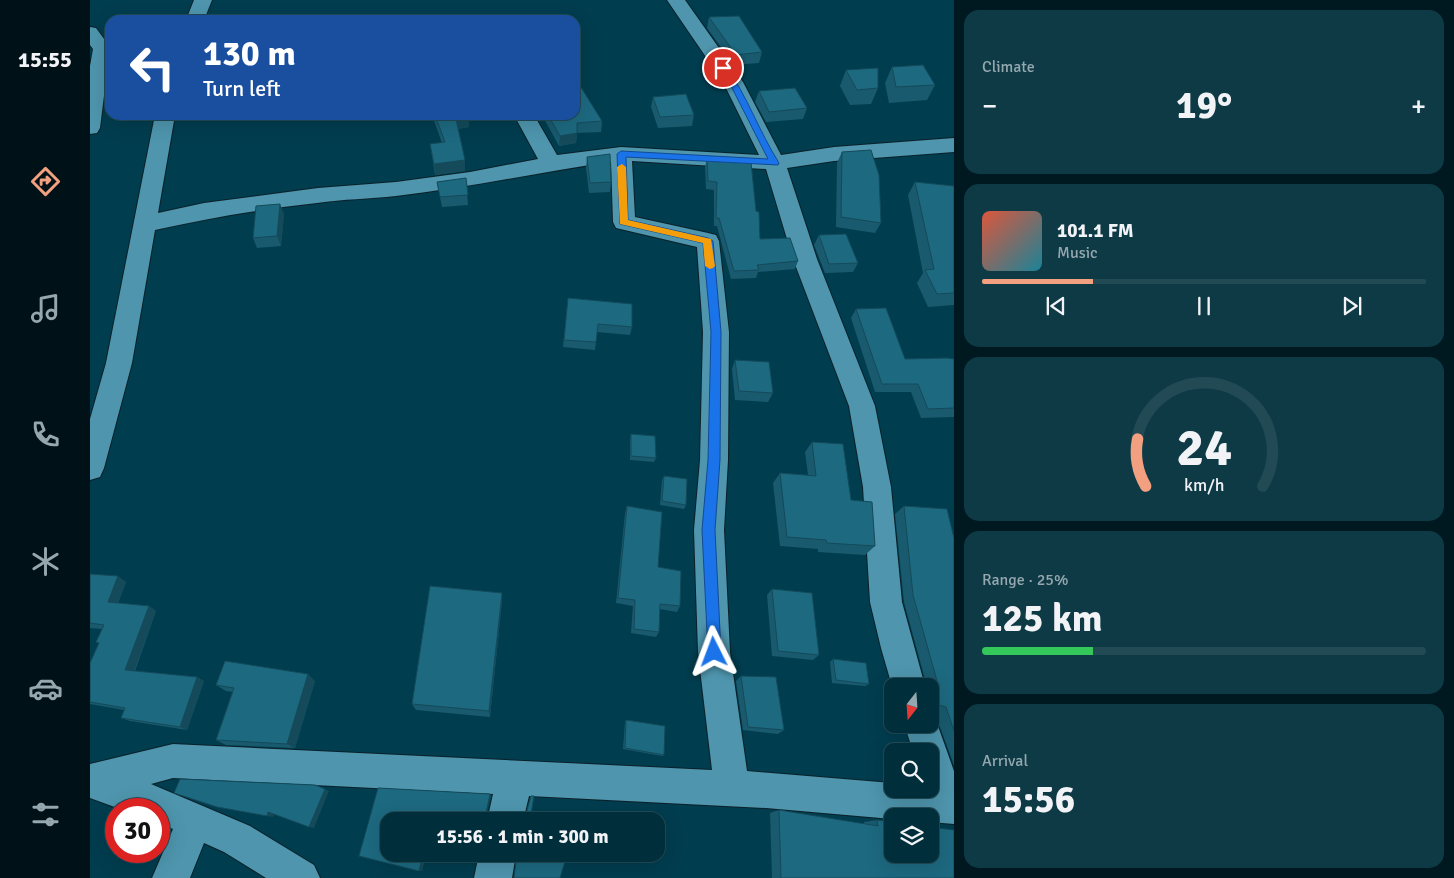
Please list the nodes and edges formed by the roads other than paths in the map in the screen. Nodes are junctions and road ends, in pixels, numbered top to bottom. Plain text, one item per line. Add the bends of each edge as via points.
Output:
1 (203, 0) edge
2 (676, 0) edge
3 (197, 15) edge
4 (90, 32) edge
5 (164, 120) edge
6 (527, 120) edge
7 (90, 128) edge
8 (954, 145) edge
9 (621, 154) junction
10 (551, 163) junction
11 (775, 163) junction
12 (145, 224) junction
13 (90, 468) edge
14 (908, 678) edge
15 (924, 733) edge
16 (515, 778) junction
17 (92, 781) edge
18 (732, 788) junction
19 (951, 806) edge
20 (507, 812) edge
21 (195, 820) junction
22 (496, 862) edge
23 (171, 878) edge
24 (301, 878) edge
25 (493, 878) edge

1 - 3 street
2 - 11 street via 733,82
4 - 7 street via 102,49
5 - 12 street
6 - 10 street
8 - 11 street via 834,154
9 - 10 street
9 - 11 street
9 - 18 street via 624,222 708,241 716,332 714,460 708,530 714,652
10 - 12 street via 470,180 318,195 204,211
11 - 14 street via 805,259 862,406 877,487 886,602
12 - 13 street via 119,363
15 - 19 street
16 - 17 street via 173,760
16 - 18 street
16 - 20 street
17 - 21 street
18 - 19 street
21 - 23 street
21 - 24 street via 237,839
22 - 25 street

